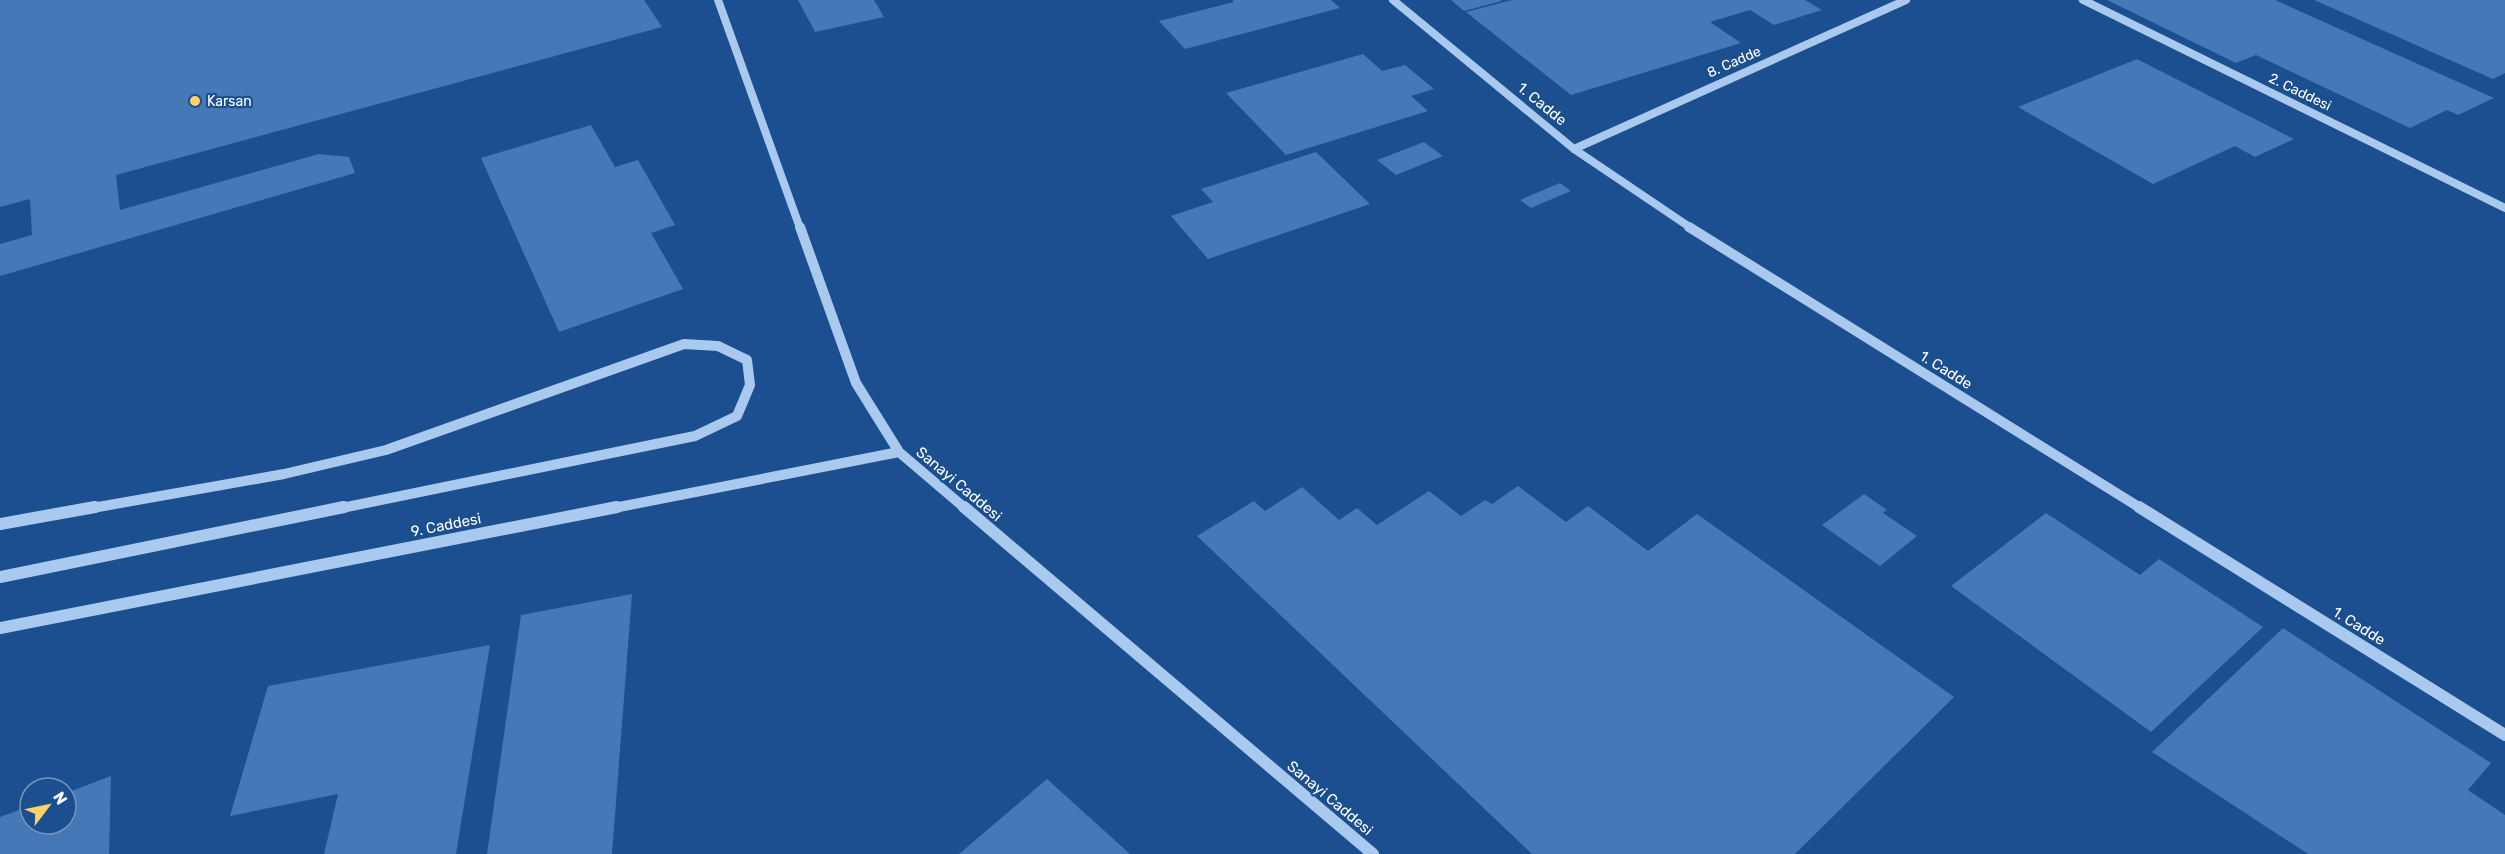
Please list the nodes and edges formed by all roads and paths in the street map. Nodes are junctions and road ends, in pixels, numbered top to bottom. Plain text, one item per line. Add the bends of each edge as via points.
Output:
1 (718, 0) edge
2 (1393, 0) edge
3 (1906, 0) edge
4 (2083, 0) edge
5 (1574, 149) junction
6 (2505, 208) edge
7 (898, 452) junction
8 (0, 524) edge
9 (0, 577) edge
10 (0, 628) edge
11 (2505, 735) edge
12 (1373, 854) edge

1 - 7 street, Sanayi Caddesi via 856,383
2 - 5 street, 1. Cadde
3 - 5 street, 8. Cadde
4 - 6 street, 2. Caddesi
5 - 11 street, 1. Cadde via 1659,208
7 - 10 street, 9. Caddesi
7 - 12 street, Sanayi Caddesi
8 - 9 street via 284,474 386,450 684,344 718,346 747,360 750,385 737,416 696,436

